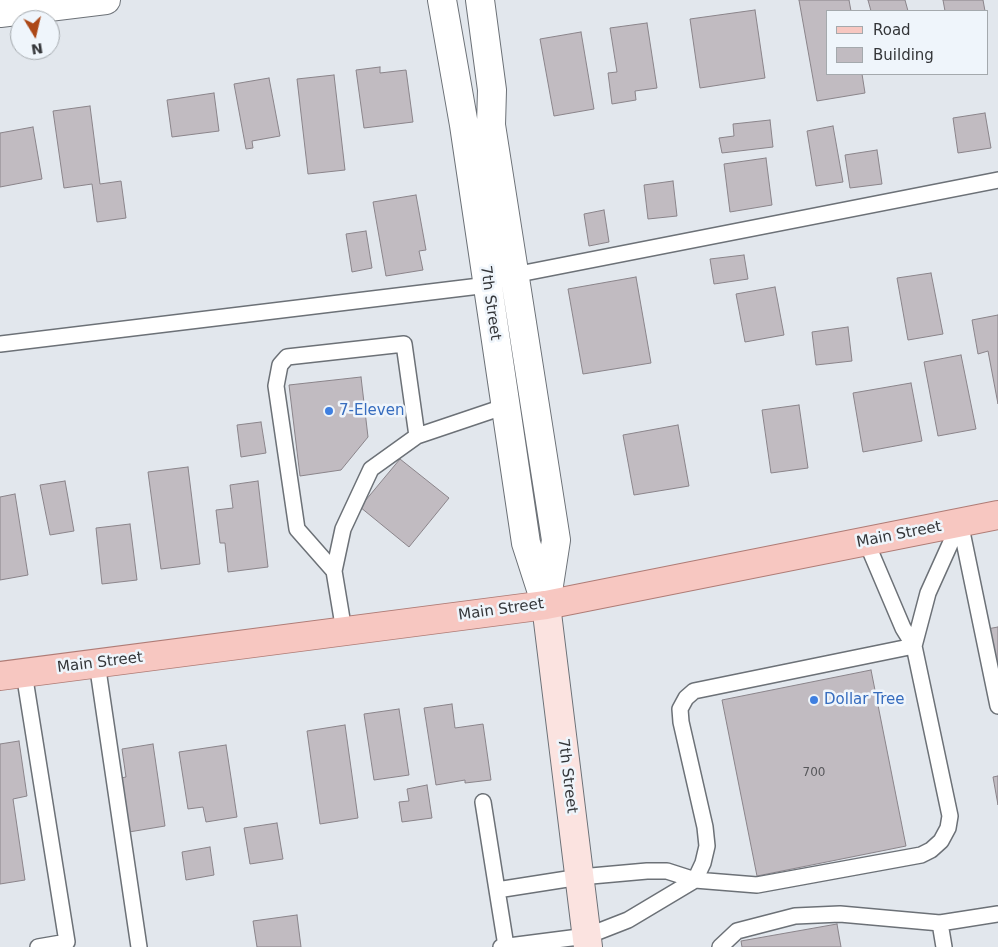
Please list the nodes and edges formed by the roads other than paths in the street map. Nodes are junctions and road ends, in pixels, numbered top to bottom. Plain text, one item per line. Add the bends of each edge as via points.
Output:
1 (106, 0) edge
2 (442, 0) edge
3 (464, 0) edge
4 (480, 0) edge
5 (0, 13) edge
6 (491, 125) junction
7 (998, 180) edge
8 (514, 276) junction
9 (488, 285) junction
10 (0, 344) edge
11 (506, 406) junction
12 (417, 436) junction
13 (998, 514) edge
14 (960, 522) junction
15 (866, 541) junction
16 (334, 571) junction
17 (546, 604) junction
18 (344, 631) junction
19 (914, 646) junction
20 (97, 663) junction
21 (12, 674) edge
22 (998, 706) edge
23 (484, 802) dead end
24 (580, 877) junction
25 (695, 880) junction
26 (498, 890) junction
27 (998, 914) edge
28 (940, 923) junction
29 (588, 942) edge
30 (506, 946) edge
31 (38, 947) edge
32 (139, 947) edge
33 (501, 947) edge
34 (720, 947) edge
35 (944, 947) edge

1 - 5 street
2 - 9 street, 7th Street
3 - 6 street via 480,94
4 - 6 street, 7th Street via 492,90
6 - 8 street, 7th Street
7 - 8 lane
8 - 17 street, 7th Street via 556,540
9 - 10 lane
9 - 11 street, 7th Street
11 - 12 lane
11 - 17 street, 7th Street via 526,543
12 - 16 lane via 371,468 343,529
12 - 16 lane via 404,344 287,357 280,365 276,386 297,529
13 - 14 main road, Main Street
14 - 15 main road, Main Street
14 - 19 lane via 928,593
14 - 22 lane
15 - 17 main road, Main Street
15 - 19 lane via 903,628
16 - 18 lane
17 - 18 main road, Main Street
17 - 24 main road, 7th Street
18 - 20 main road, Main Street
19 - 25 lane via 701,688 686,698 680,709 681,722 707,846
19 - 25 lane via 950,816 948,828 940,841 921,855 779,882 757,885
20 - 21 main road, Main Street
20 - 32 lane
21 - 31 lane via 67,942
23 - 26 lane
24 - 25 lane via 666,871
24 - 26 lane
24 - 29 main road, 7th Street
25 - 29 lane
26 - 30 lane
27 - 28 lane
28 - 34 lane via 840,914 795,916 737,931
28 - 35 lane
29 - 30 lane
30 - 33 lane

